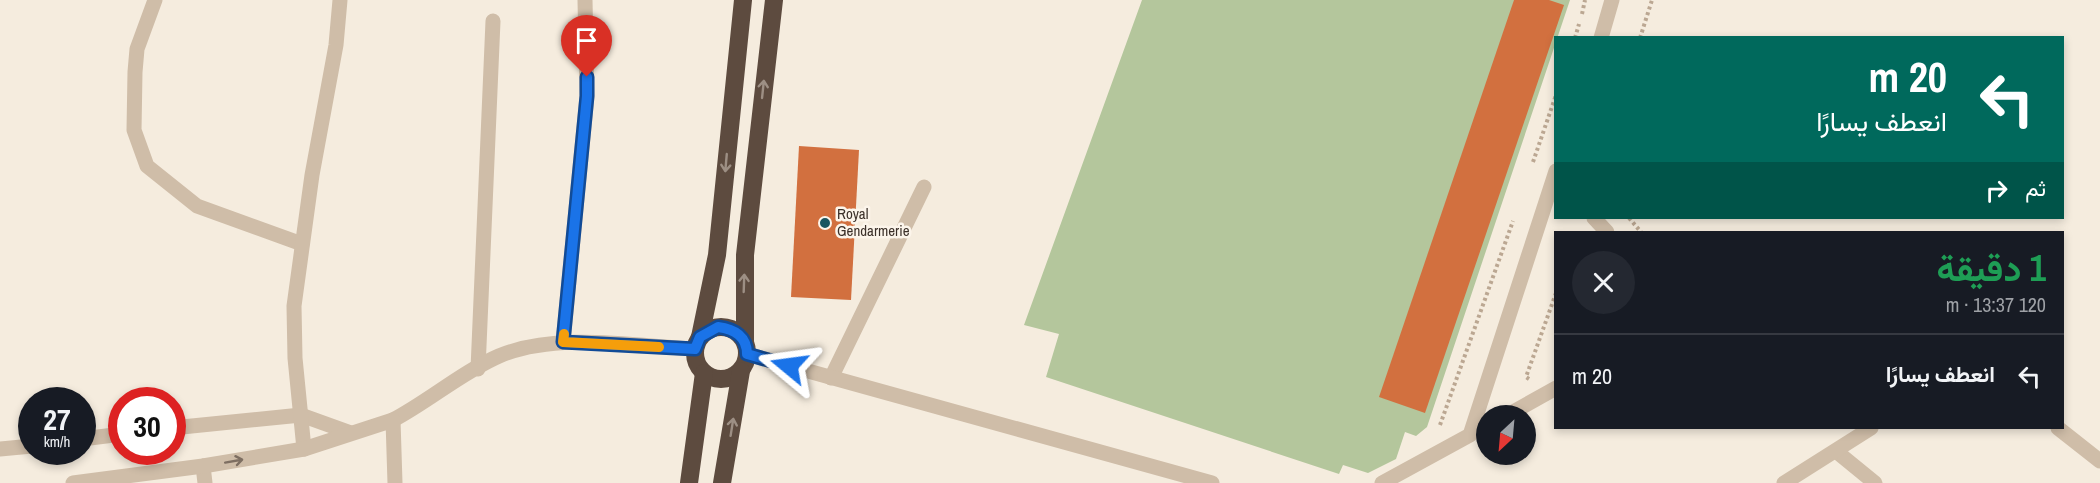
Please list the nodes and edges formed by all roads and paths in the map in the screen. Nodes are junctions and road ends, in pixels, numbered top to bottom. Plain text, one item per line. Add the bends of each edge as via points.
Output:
1 (154, 0) edge
2 (340, 0) edge
3 (585, 0) edge
4 (743, 0) edge
5 (774, 0) edge
6 (1585, 0) edge
7 (1612, 0) edge
8 (1652, 0) edge
9 (494, 21) dead end
10 (1576, 36) edge
11 (1602, 36) edge
12 (1641, 36) edge
13 (1554, 101) edge
14 (1533, 163) dead end
15 (1554, 177) edge
16 (924, 188) dead end
17 (1514, 219) dead end
18 (1594, 219) edge
19 (1630, 219) edge
20 (1606, 231) edge
21 (1640, 231) edge
22 (302, 244) junction
23 (1554, 299) edge
24 (563, 342) junction
25 (697, 343) junction
26 (744, 355) junction
27 (478, 369) junction
28 (704, 373) junction
29 (831, 378) junction
30 (1533, 382) dead end
31 (1554, 389) edge
32 (1526, 405) edge
33 (301, 415) junction
34 (393, 420) junction
35 (186, 427) edge
36 (1870, 429) edge
37 (2059, 429) edge
38 (1476, 432) edge
39 (351, 433) junction
40 (1470, 435) junction
41 (18, 447) edge
42 (0, 449) edge
43 (304, 449) junction
44 (1837, 452) junction
45 (1428, 459) junction
46 (2100, 461) edge
47 (203, 466) junction
48 (72, 483) edge
49 (205, 483) edge
50 (395, 483) edge
51 (689, 483) edge
52 (722, 483) edge
53 (1212, 483) edge
54 (1382, 483) edge
55 (1784, 483) edge
56 (1875, 483) edge

1 - 22 street via 135,72 134,129 147,166 197,206
2 - 22 street
3 - 24 street via 587,96
4 -> 25 highway via 717,255 708,310
26 -> 5 highway via 745,255
6 - 10 path
7 - 11 street
8 - 12 path
9 - 27 street
13 - 14 path
15 - 40 street
16 - 29 street
17 - 45 path
18 - 20 street
19 - 21 path
22 - 33 street via 294,306 294,358
23 - 30 path via 1526,377
24 - 25 street
24 - 27 street via 517,350
25 - 26 highway via 718,327 729,328
25 - 28 highway via 698,367
26 - 28 highway via 733,377 723,379
26 - 29 street
52 -> 26 highway
27 - 34 street
28 - 51 highway
29 - 53 street
31 - 32 street
33 - 35 street
33 - 39 street
33 - 43 street
34 - 39 street
34 - 50 street
36 - 44 street
37 - 46 street
38 - 40 street
39 - 43 street
40 - 45 street
41 - 42 street
47 -> 43 street
44 - 55 street
44 - 56 street
45 - 54 street
47 - 48 street
47 - 49 street

